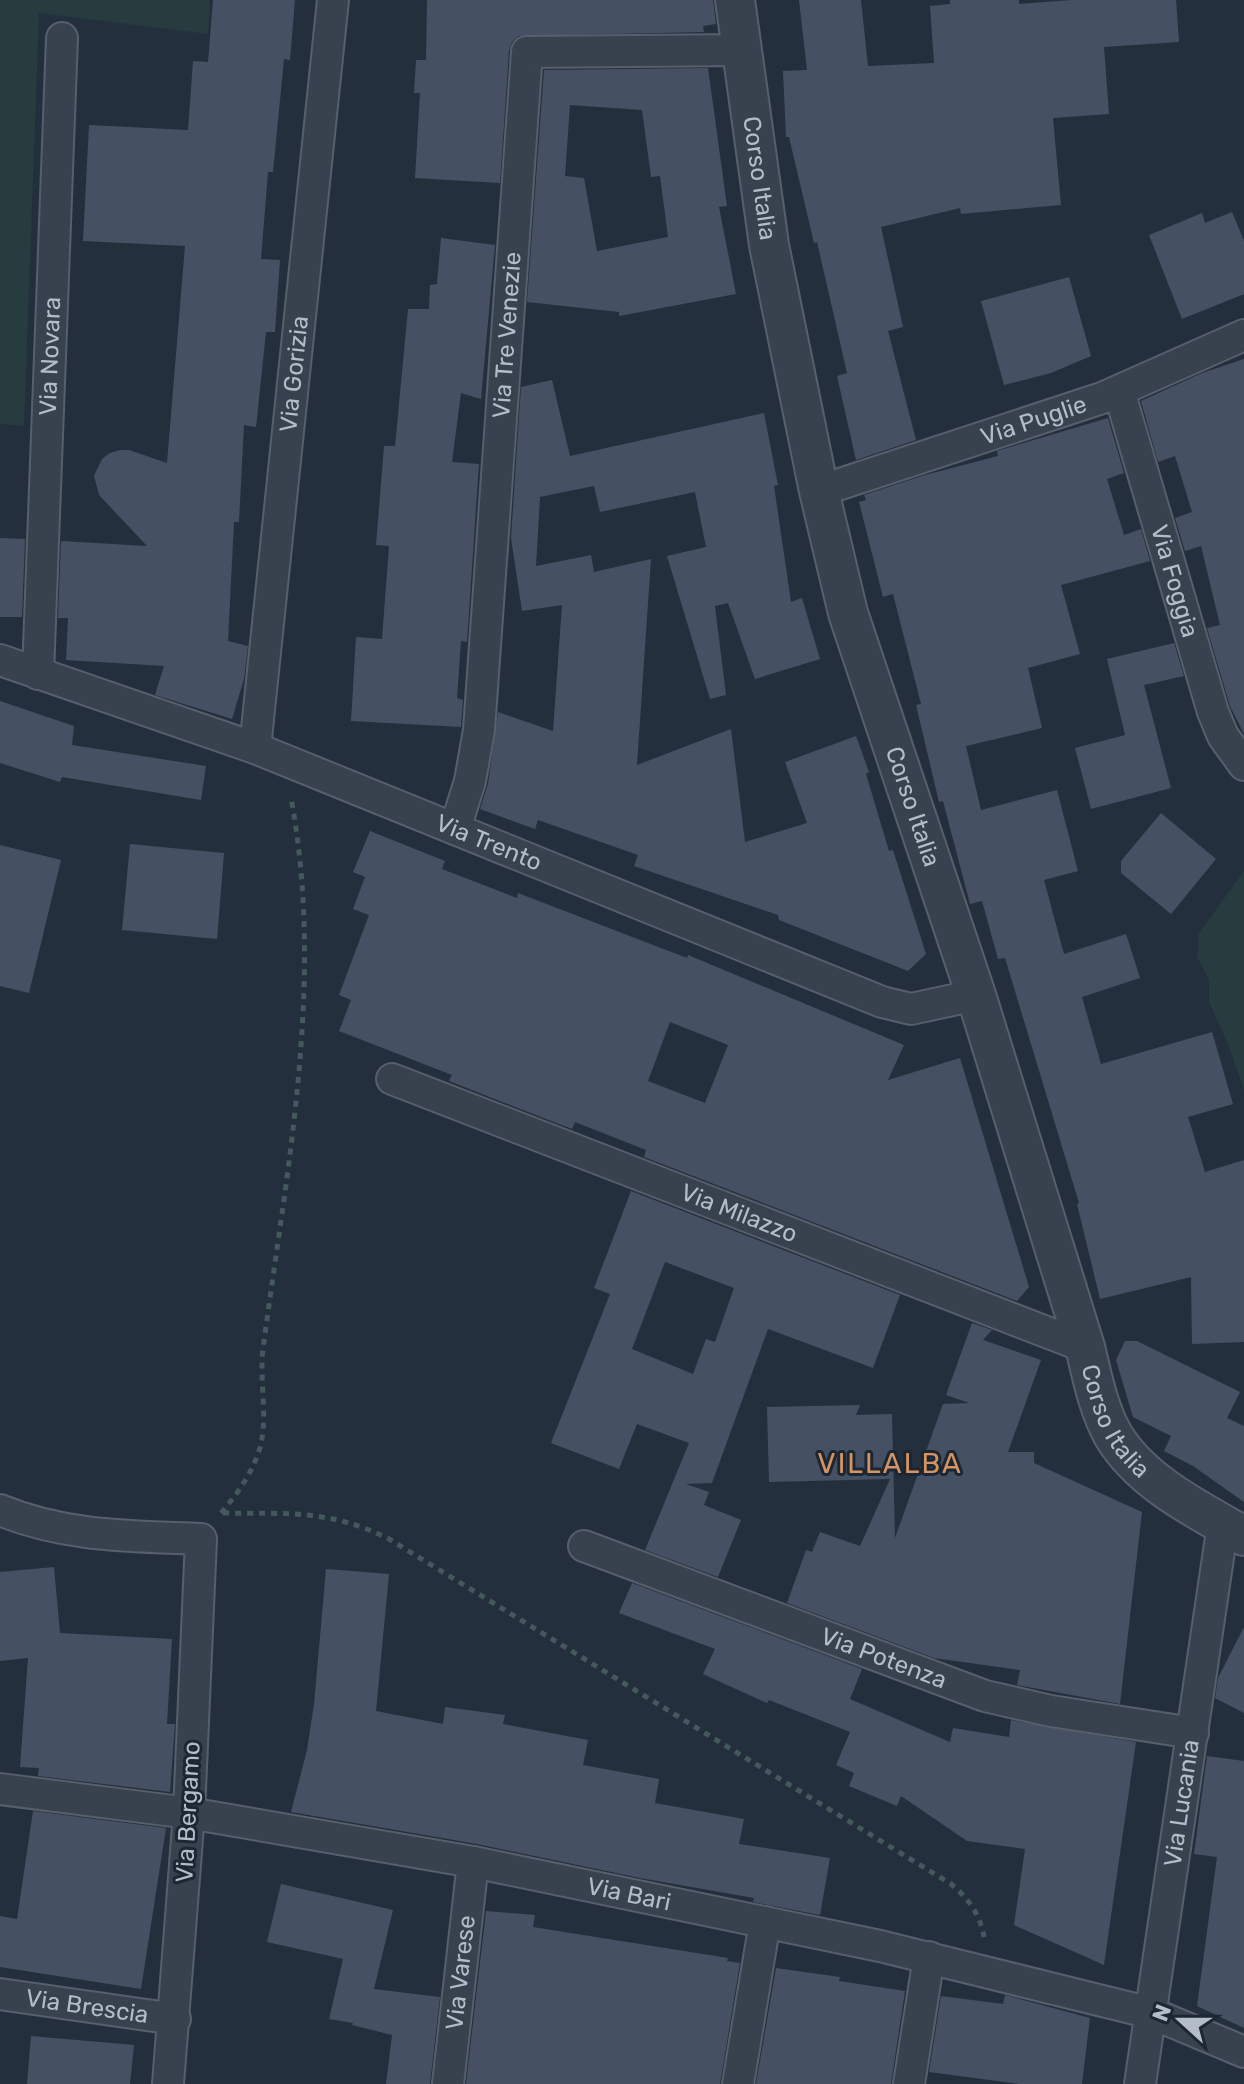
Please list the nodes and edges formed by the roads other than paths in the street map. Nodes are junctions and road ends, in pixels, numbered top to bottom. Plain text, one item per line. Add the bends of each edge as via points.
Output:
1 (333, 0) edge
2 (735, 0) edge
3 (62, 38) dead end
4 (742, 50) junction
5 (1244, 335) edge
6 (1119, 391) junction
7 (819, 491) junction
8 (0, 660) edge
9 (38, 674) junction
10 (255, 748) junction
11 (1244, 765) edge
12 (455, 829) junction
13 (976, 995) junction
14 (392, 1079) dead end
15 (1085, 1347) junction
16 (0, 1510) edge
17 (1234, 1530) edge
18 (584, 1546) dead end
19 (1193, 1733) junction
20 (0, 1789) edge
21 (189, 1813) junction
22 (473, 1862) junction
23 (765, 1922) junction
24 (929, 1957) junction
25 (0, 1994) edge
26 (1151, 2013) junction
27 (175, 2019) junction
28 (1244, 2052) edge
29 (168, 2084) edge
30 (448, 2084) edge
31 (738, 2084) edge
32 (909, 2084) edge
33 (1140, 2084) edge

1 - 10 street, Via Gorizia
2 - 4 street, Corso Italia
3 - 9 street, Via Novara
4 - 7 street, Corso Italia via 769,245
4 - 12 street, Via Tre Venezie via 527,52 479,730
5 - 6 street, Via Puglie
6 - 7 street, Via Puglie
6 - 11 street, Via Foggia via 1213,712
7 - 13 street, Corso Italia via 848,613
8 - 9 street, Via Trento
9 - 10 street, Via Trento
10 - 12 street, Via Trento
12 - 13 street, Via Trento via 882,1002 911,1009
13 - 15 street, Corso Italia
14 - 15 street, Via Milazzo
15 - 17 street, Corso Italia via 1112,1433 1131,1459
16 - 21 street, Via Bergamo via 59,1529 201,1539
17 - 19 street, Via Lucania
18 - 19 street, Via Potenza via 985,1696
19 - 26 street, Via Lucania
20 - 21 street, Via Bari
21 - 22 street, Via Bari
21 - 27 street, Via Bergamo
22 - 23 street, Via Bari
22 - 30 street, Via Varese
23 - 24 street, Via Bari
23 - 31 street
24 - 26 street, Via Bari
24 - 32 street
25 - 27 street, Via Brescia
26 - 28 street, Via Bari
26 - 33 street, Via Lucania
27 - 29 street, Via Bergamo

